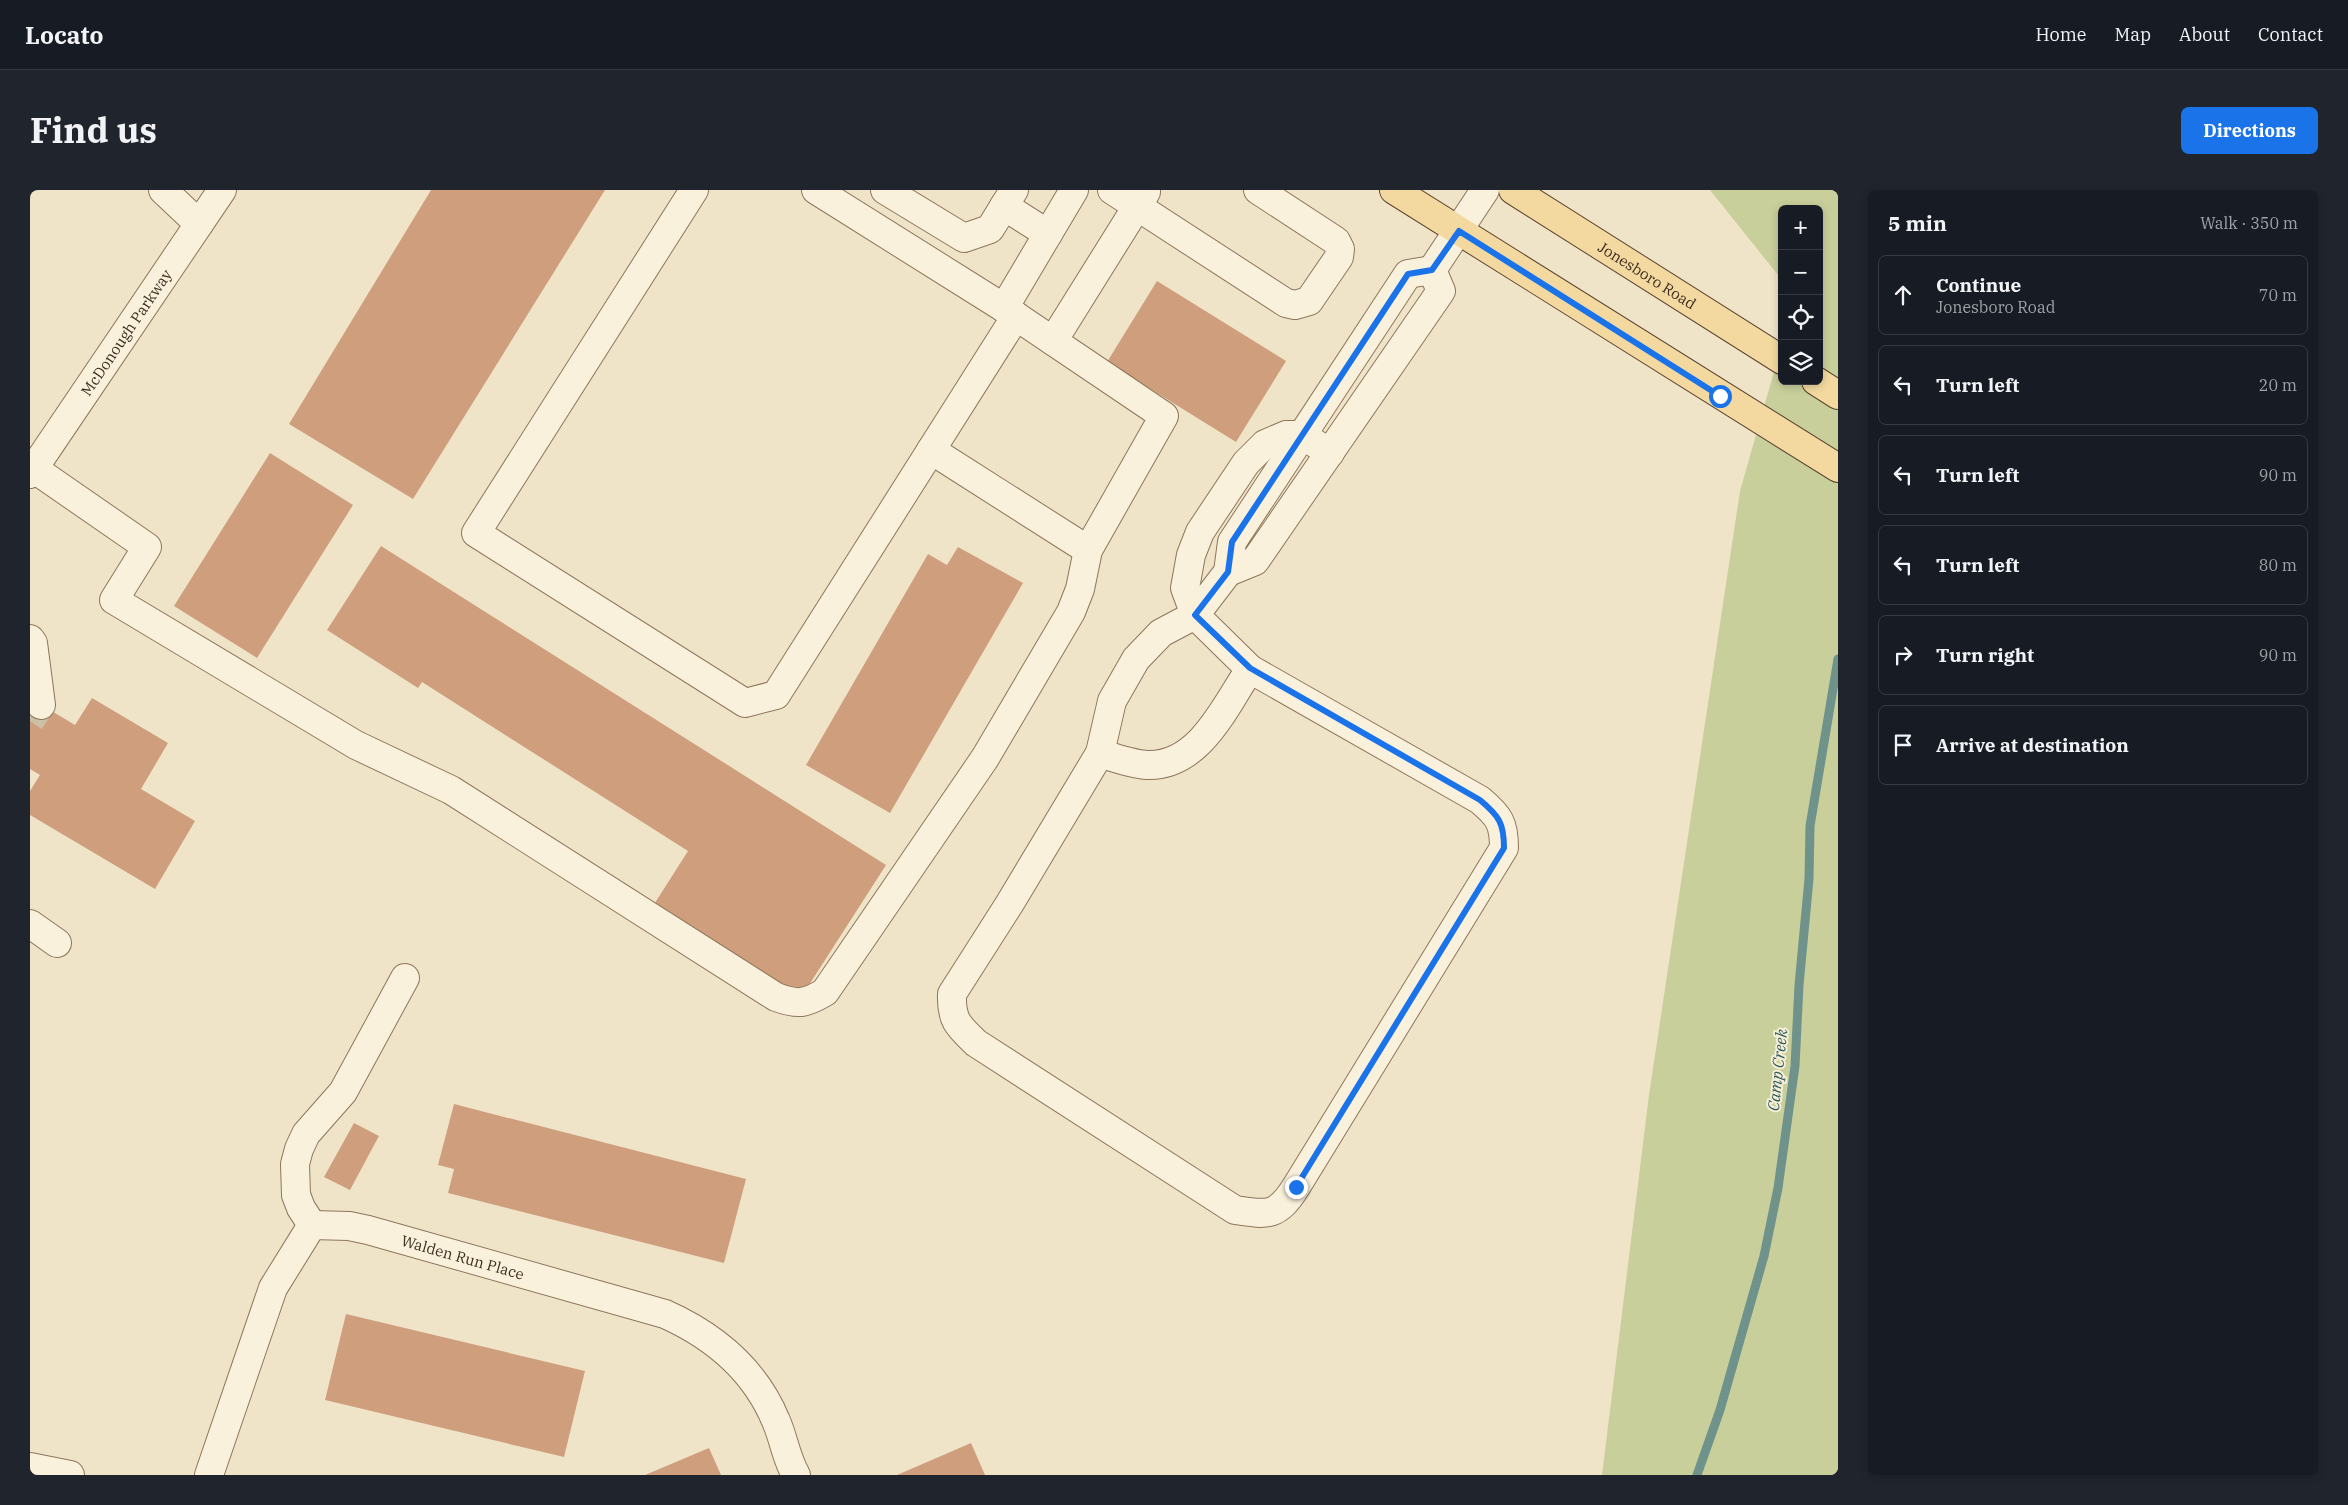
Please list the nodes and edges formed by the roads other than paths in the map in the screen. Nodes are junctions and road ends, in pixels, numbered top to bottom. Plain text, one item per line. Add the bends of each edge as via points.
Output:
1 (163, 190) edge
2 (222, 190) edge
3 (694, 190) edge
4 (816, 190) edge
5 (885, 190) edge
6 (1074, 190) edge
7 (1112, 190) edge
8 (1258, 190) edge
9 (1394, 190) edge
10 (1485, 190) edge
11 (1513, 190) edge
12 (1009, 198) edge
13 (1142, 198) edge
14 (199, 224) junction
15 (1459, 231) junction
16 (1048, 234) junction
17 (1432, 270) junction
18 (1010, 312) junction
19 (1053, 341) junction
20 (1778, 357) edge
21 (1822, 385) edge
22 (1838, 396) edge
23 (1302, 435) junction
24 (931, 450) junction
25 (1330, 453) junction
26 (1838, 468) edge
27 (31, 470) edge
28 (1235, 479) junction
29 (1261, 498) junction
30 (1088, 550) junction
31 (1228, 572) junction
32 (1195, 615) junction
33 (30, 639) edge
34 (1250, 668) junction
35 (41, 705) tunnel mouth
36 (1100, 753) junction
37 (30, 924) edge
38 (57, 943) dead end
39 (405, 978) dead end
40 (312, 1225) junction
41 (30, 1467) edge
42 (70, 1475) edge
43 (209, 1475) edge
44 (796, 1475) edge

1 - 14 street
2 - 14 street, McDonough Parkway
3 - 24 street via 476,534 745,703 776,695
4 - 18 street
5 - 12 street via 964,238 990,229
6 - 16 street
7 - 13 street
8 - 13 street via 1336,241 1340,249 1339,257 1309,301 1286,303
9 - 15 main road
10 - 15 street
11 - 20 main road, Jonesboro Road
12 - 16 street
13 - 19 street
14 - 27 street, McDonough Parkway
15 - 17 street
15 - 26 main road
16 - 18 street
17 - 23 street via 1408,274
17 - 25 street via 1441,291
18 - 19 street
18 - 24 street
19 - 30 street via 1164,416
21 - 22 main road
23 - 25 street
23 - 28 street via 1286,434 1264,444
23 - 29 street
24 - 30 street
25 - 31 street via 1255,561
27 - 30 street via 147,546 114,600 356,745 451,790 695,947 776,997 794,1003 810,1001 825,992 985,758 1071,612 1080,589
28 - 29 street
28 - 32 street via 1200,532 1191,555 1184,588
29 - 31 street via 1232,542
31 - 32 street
32 - 34 street
32 - 36 street via 1160,633 1136,659 1112,701
33 - 35 street
34 - 36 street via 1197,747 1176,759 1150,765 1126,762
34 - 36 street via 1480,800 1498,815 1504,832 1504,848 1296,1187 1286,1203 1266,1214 1236,1210 976,1042 957,1025 951,1009 952,994
37 - 38 street
39 - 40 street via 343,1092 306,1134 299,1149 296,1195
40 - 43 street via 273,1288
40 - 44 street, Walden Run Place via 368,1230 665,1314 686,1323 721,1347 755,1383 776,1420
41 - 42 street

